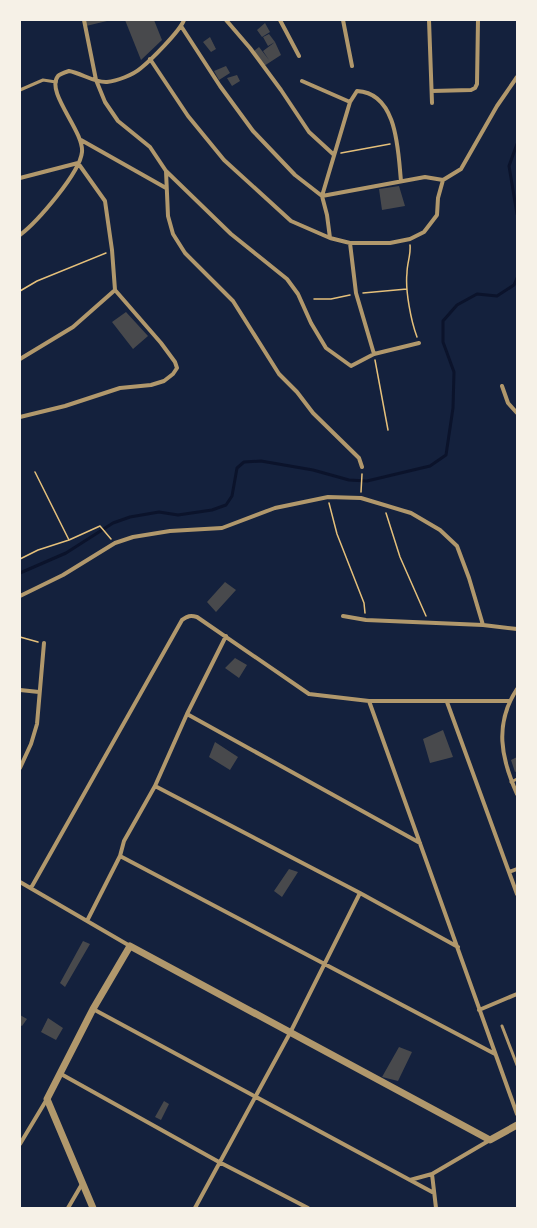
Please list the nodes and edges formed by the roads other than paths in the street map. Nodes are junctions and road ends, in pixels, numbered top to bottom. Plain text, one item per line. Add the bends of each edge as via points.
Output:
1 (84, 20) edge
2 (184, 20) edge
3 (226, 20) edge
4 (280, 20) edge
5 (343, 20) edge
6 (429, 20) edge
7 (478, 20) edge
8 (181, 26) junction
9 (299, 56) dead end
10 (150, 59) junction
11 (352, 66) dead end
12 (517, 78) edge
13 (96, 80) junction
14 (302, 81) dead end
15 (56, 82) junction
16 (20, 90) edge
17 (432, 91) junction
18 (350, 102) junction
19 (432, 103) dead end
20 (81, 140) junction
21 (333, 154) junction
22 (78, 163) junction
23 (166, 172) junction
24 (20, 178) edge
25 (443, 180) junction
26 (401, 181) junction
27 (166, 188) junction
28 (322, 196) junction
29 (20, 235) edge
30 (330, 238) junction
31 (350, 243) junction
32 (115, 290) junction
33 (419, 344) road end
34 (374, 354) junction
35 (20, 359) edge
36 (502, 386) dead end
37 (517, 413) edge
38 (20, 417) edge
39 (362, 468) road end
40 (20, 596) edge
41 (343, 616) dead end
42 (483, 625) junction
43 (517, 628) edge
44 (226, 636) junction
45 (44, 643) road end
46 (20, 690) edge
47 (516, 691) edge
48 (40, 692) junction
49 (369, 701) junction
50 (510, 701) junction
51 (447, 702) junction
52 (187, 714) junction
53 (20, 768) edge
54 (517, 780) edge
55 (511, 782) junction
56 (155, 786) junction
57 (517, 794) edge
58 (420, 842) junction
59 (120, 856) junction
60 (517, 869) edge
61 (509, 872) junction
62 (20, 882) edge
63 (31, 888) junction
64 (360, 893) junction
65 (517, 894) edge
66 (87, 921) junction
67 (130, 946) junction
68 (458, 947) junction
69 (326, 963) junction
70 (517, 994) edge
71 (93, 1009) junction
72 (480, 1010) junction
73 (502, 1026) dead end
74 (290, 1033) junction
75 (495, 1054) junction
76 (517, 1065) edge
77 (61, 1074) junction
78 (255, 1096) junction
79 (47, 1099) junction
80 (517, 1114) edge
81 (517, 1125) edge
82 (490, 1140) junction
83 (20, 1144) edge
84 (219, 1162) junction
85 (432, 1174) junction
86 (409, 1180) junction
87 (83, 1183) junction
88 (434, 1193) junction
89 (68, 1208) edge
90 (93, 1208) edge
91 (195, 1208) edge
92 (308, 1208) edge
93 (436, 1208) edge

1 - 13 street
2 - 8 street
3 - 21 street via 272,78 309,132
4 - 9 street
5 - 11 street
6 - 17 street
7 - 17 street via 475,88
8 - 10 street
8 - 28 street via 253,131 295,175
10 - 13 street via 141,69 128,75 106,82
10 - 30 street via 188,116 224,160 292,221
12 - 25 street via 497,106 461,169
13 - 15 street via 69,71 59,76
13 - 23 street via 105,102 118,121 150,147
14 - 18 street
15 - 16 lane via 43,80
15 - 20 street via 57,96
17 - 19 street
18 - 21 street
18 - 26 street via 354,94 362,92 379,100 389,110 398,142
20 - 22 street via 82,153
20 - 27 street
21 - 28 street
22 - 24 street
22 - 29 street via 50,206
22 - 32 street via 105,201
23 - 27 street
23 - 34 street via 231,234 287,279 298,294 326,348 351,366
25 - 26 street via 425,177
25 - 31 street via 437,215 424,232 410,239 390,243
26 - 28 street
27 - 39 street via 168,216 173,234 185,254 233,301 278,374 359,458
28 - 30 street
30 - 31 street
31 - 34 street via 356,293
32 - 35 street via 73,327
32 - 38 street via 162,343 175,362 177,368 173,374 164,381 151,385 120,388
33 - 34 street
36 - 37 street via 508,403
40 - 42 street via 63,575 115,543 133,537 170,531 222,528 275,508 328,497 361,498 411,513 440,530 457,546
41 - 42 street via 366,620
42 - 43 street
44 - 49 street via 309,694
44 - 52 street
44 - 63 street via 191,615 178,627
45 - 48 street
46 - 48 street
47 - 50 street
48 - 53 street via 37,724
49 - 51 street
49 - 58 street
50 - 51 street
50 - 55 street via 501,736 504,760
51 - 61 street
52 - 56 street
52 - 58 street
54 - 55 lane
55 - 57 street
56 - 59 street via 124,841
56 - 64 street
58 - 68 street
59 - 66 street
59 - 69 street
60 - 61 street
61 - 65 street
62 - 63 street
63 - 66 street
64 - 68 street
64 - 69 street
66 - 67 street
67 - 71 street
67 - 74 street
68 - 72 street
69 - 74 street
69 - 75 street
70 - 72 street
71 - 77 street
71 - 78 street
72 - 75 street
73 - 76 lane
74 - 78 street
74 - 82 street
75 - 80 street
77 - 79 street
77 - 84 street
78 - 84 street
78 - 86 street
79 - 83 street
79 - 87 street
81 - 82 street
82 - 85 street
84 - 91 street
84 - 92 street
85 - 86 street
85 - 88 street
86 - 88 street
87 - 89 street
87 - 90 street
88 - 93 street

